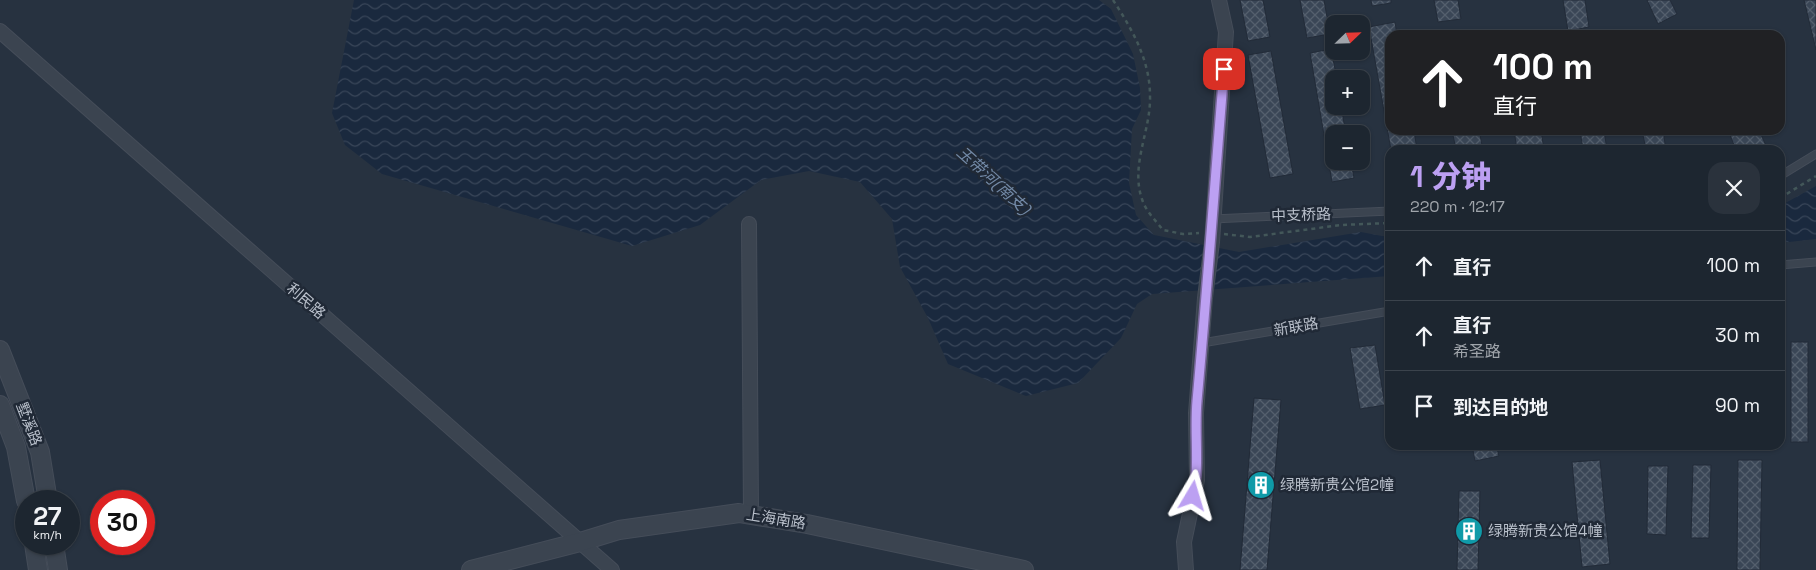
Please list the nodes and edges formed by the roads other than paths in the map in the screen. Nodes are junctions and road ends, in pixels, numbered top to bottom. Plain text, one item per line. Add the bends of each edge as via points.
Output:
1 (1219, 0) edge
2 (0, 31) edge
3 (1816, 154) edge
4 (1785, 173) edge
5 (1385, 211) edge
6 (1213, 218) junction
7 (749, 224) dead end
8 (1816, 262) edge
9 (1785, 265) edge
10 (1385, 312) edge
11 (1202, 344) junction
12 (0, 350) edge
13 (0, 405) edge
14 (24, 490) edge
15 (46, 490) edge
16 (751, 515) junction
17 (580, 542) junction
18 (36, 555) edge
19 (56, 555) edge
20 (38, 570) edge
21 (58, 570) edge
22 (470, 570) edge
23 (612, 570) edge
24 (1024, 570) edge
25 (1186, 570) edge

1 - 6 street via 1226,32
2 - 17 street, 利民路
3 - 4 lane
5 - 6 lane, 中支桥路
6 - 11 street
7 - 16 street
8 - 9 lane
10 - 11 lane, 新联路
11 - 25 street via 1196,413 1196,480 1184,542
12 - 15 street, 墅溪路 via 40,452
13 - 14 street, 墅溪路 via 16,447
16 - 17 street, 上海南路 via 740,513 619,530
16 - 24 street, 上海南路
17 - 22 street, 上海南路
17 - 23 street, 利民路
18 - 20 street
19 - 21 street

